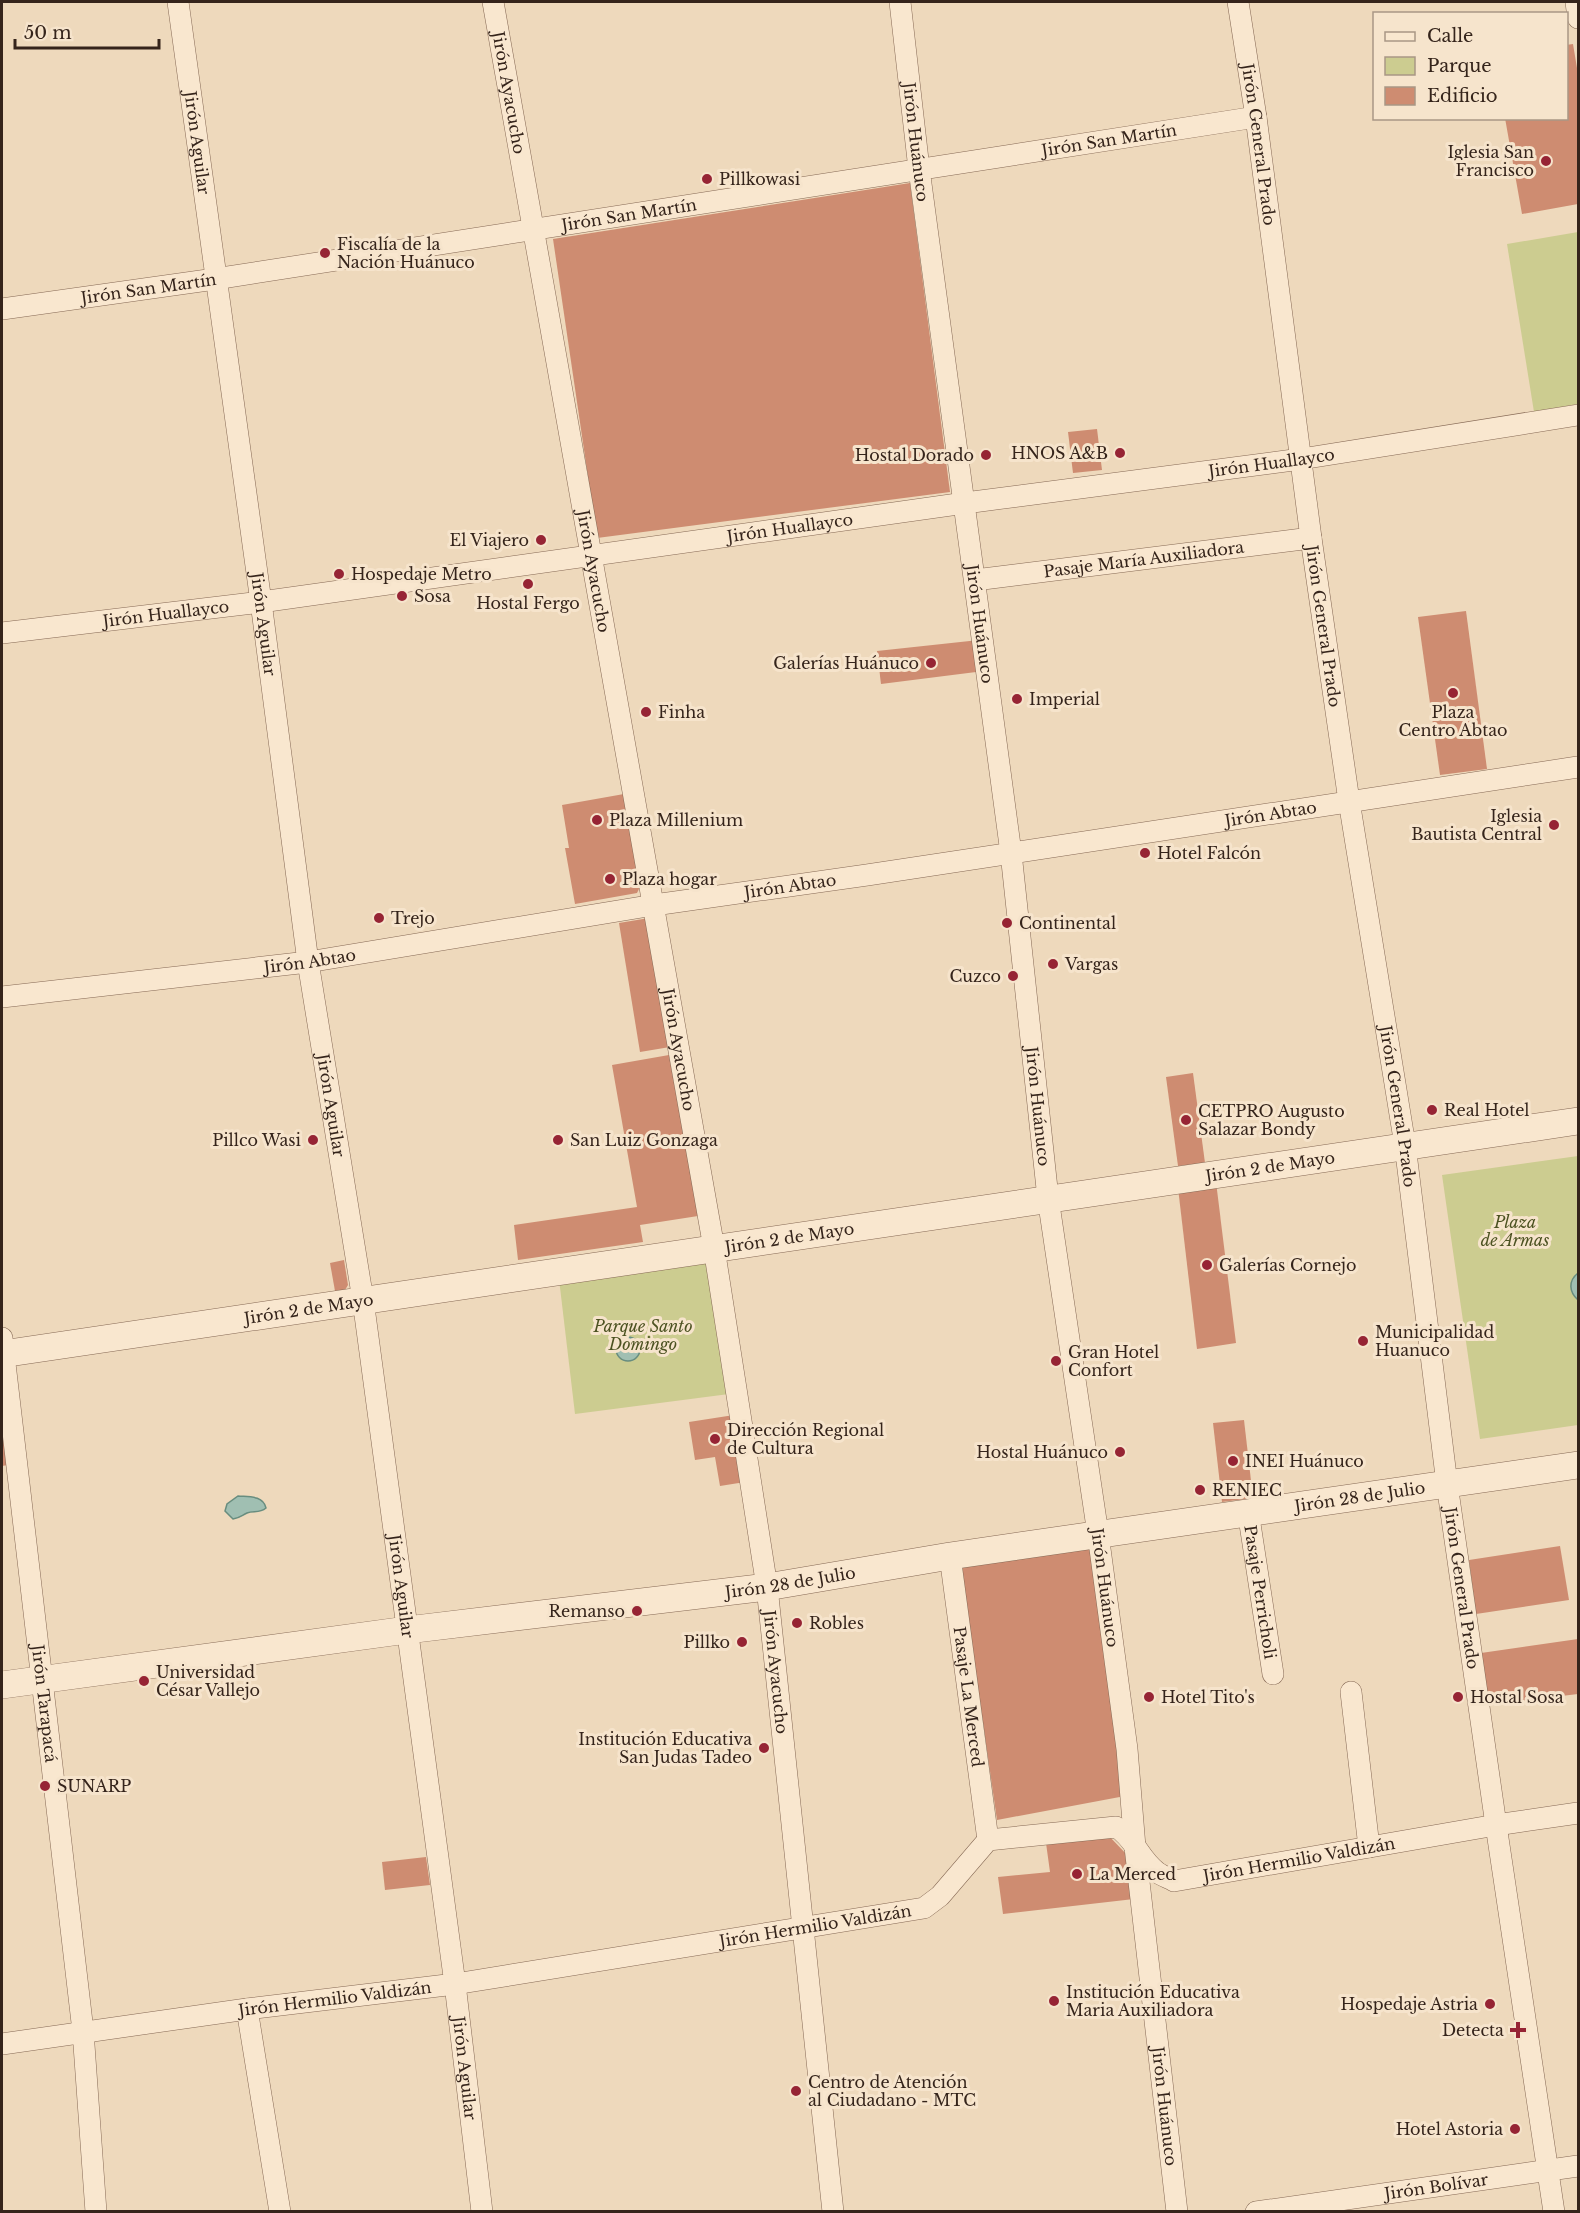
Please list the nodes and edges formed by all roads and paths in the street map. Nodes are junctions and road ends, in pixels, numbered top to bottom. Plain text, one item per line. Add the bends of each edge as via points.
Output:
1 (178, 2) edge
2 (493, 2) edge
3 (900, 2) edge
4 (1238, 2) edge
5 (1576, 2) edge
6 (1578, 18) edge
7 (1256, 117) junction
8 (919, 170) junction
9 (534, 229) junction
10 (215, 279) junction
11 (2, 309) edge
12 (1578, 414) edge
13 (1301, 459) junction
14 (965, 503) junction
15 (1311, 538) junction
16 (593, 555) junction
17 (975, 580) junction
18 (261, 602) junction
19 (2, 633) edge
20 (1578, 767) edge
21 (1349, 801) junction
22 (1011, 853) junction
23 (654, 905) junction
24 (308, 962) junction
25 (2, 997) edge
26 (1578, 1121) edge
27 (1405, 1145) junction
28 (1048, 1198) junction
29 (714, 1248) junction
30 (363, 1300) junction
31 (2, 1348) edge
32 (1578, 1465) edge
33 (1448, 1484) junction
34 (1248, 1511) junction
35 (1098, 1534) junction
36 (950, 1556) junction
37 (766, 1587) junction
38 (407, 1630) junction
39 (1273, 1674) dead end
40 (41, 1680) junction
41 (2, 1685) edge
42 (1351, 1692) dead end
43 (1578, 1813) edge
44 (1496, 1825) junction
45 (988, 1840) junction
46 (1135, 1846) junction
47 (1369, 1847) junction
48 (804, 1929) junction
49 (455, 1984) junction
50 (248, 2009) junction
51 (83, 2031) junction
52 (2, 2044) edge
53 (1578, 2166) edge
54 (1549, 2170) junction
55 (96, 2211) edge
56 (280, 2211) edge
57 (482, 2211) edge
58 (833, 2211) edge
59 (1177, 2211) edge
60 (1256, 2211) edge
61 (1554, 2211) edge

1 - 10 street, Jirón Aguilar
2 - 9 street, Jirón Ayacucho
3 - 8 street, Jirón Huánuco
4 - 7 street, Jirón General Prado
5 - 6 street
7 - 8 street, Jirón San Martín
7 - 13 street, Jirón General Prado
8 - 9 street, Jirón San Martín
8 - 14 street, Jirón Huánuco
9 - 10 street, Jirón San Martín
9 - 16 street, Jirón Ayacucho
10 - 11 street, Jirón San Martín
10 - 18 street, Jirón Aguilar
12 - 13 street, Jirón Huallayco
13 - 14 street, Jirón Huallayco
13 - 15 street, Jirón General Prado
14 - 16 street, Jirón Huallayco
14 - 17 street, Jirón Huánuco
15 - 17 street, Pasaje María Auxiliadora
15 - 21 street, Jirón General Prado
16 - 18 street, Jirón Huallayco
16 - 23 street, Jirón Ayacucho
17 - 22 street, Jirón Huánuco
18 - 19 street, Jirón Huallayco
18 - 24 street, Jirón Aguilar
20 - 21 street, Jirón Abtao
21 - 22 street, Jirón Abtao
21 - 27 street, Jirón General Prado
22 - 23 street, Jirón Abtao
22 - 28 street, Jirón Huánuco
23 - 24 street, Jirón Abtao
23 - 29 street, Jirón Ayacucho
24 - 25 street, Jirón Abtao
24 - 30 street, Jirón Aguilar
26 - 27 street, Jirón 2 de Mayo
27 - 28 street, Jirón 2 de Mayo
27 - 33 street, Jirón General Prado
28 - 29 street, Jirón 2 de Mayo
28 - 35 street, Jirón Huánuco
29 - 30 street, Jirón 2 de Mayo
29 - 37 street, Jirón Ayacucho
30 - 31 street, Jirón 2 de Mayo
30 - 38 street, Jirón Aguilar
31 - 40 street, Jirón Tarapacá
32 - 33 street, Jirón 28 de Julio
33 - 34 street, Jirón 28 de Julio
33 - 44 street, Jirón General Prado
34 - 35 street, Jirón 28 de Julio
34 - 39 street, Pasaje Perricholi
35 - 36 street, Jirón 28 de Julio
35 - 46 street, Jirón Huánuco via 1127,1749
36 - 37 street, Jirón 28 de Julio
36 - 45 street, Pasaje La Merced
37 - 38 street, Jirón 28 de Julio
37 - 48 street, Jirón Ayacucho
38 - 40 street, Jirón 28 de Julio
38 - 49 street, Jirón Aguilar
40 - 41 street, Jirón 28 de Julio
40 - 51 street, Jirón Tarapacá
42 - 47 street
43 - 44 street, Jirón Hermilio Valdizán
44 - 47 street, Jirón Hermilio Valdizán
44 - 54 street, Jirón General Prado
45 - 46 street, Jirón Hermilio Valdizán via 1116,1827 1126,1832
45 - 48 street, Jirón Hermilio Valdizán via 940,1896 924,1908
46 - 47 street, Jirón Hermilio Valdizán via 1156,1872 1174,1881
46 - 59 street, Jirón Huánuco
48 - 49 street, Jirón Hermilio Valdizán
48 - 58 street, Jirón Ayacucho
49 - 50 street, Jirón Hermilio Valdizán
49 - 57 street, Jirón Aguilar
50 - 51 street, Jirón Hermilio Valdizán
50 - 56 street
51 - 52 street, Jirón Hermilio Valdizán
51 - 55 street, Jirón Tarapacá
53 - 54 street, Jirón Bolívar
54 - 60 street, Jirón Bolívar
54 - 61 street, Jirón General Prado

